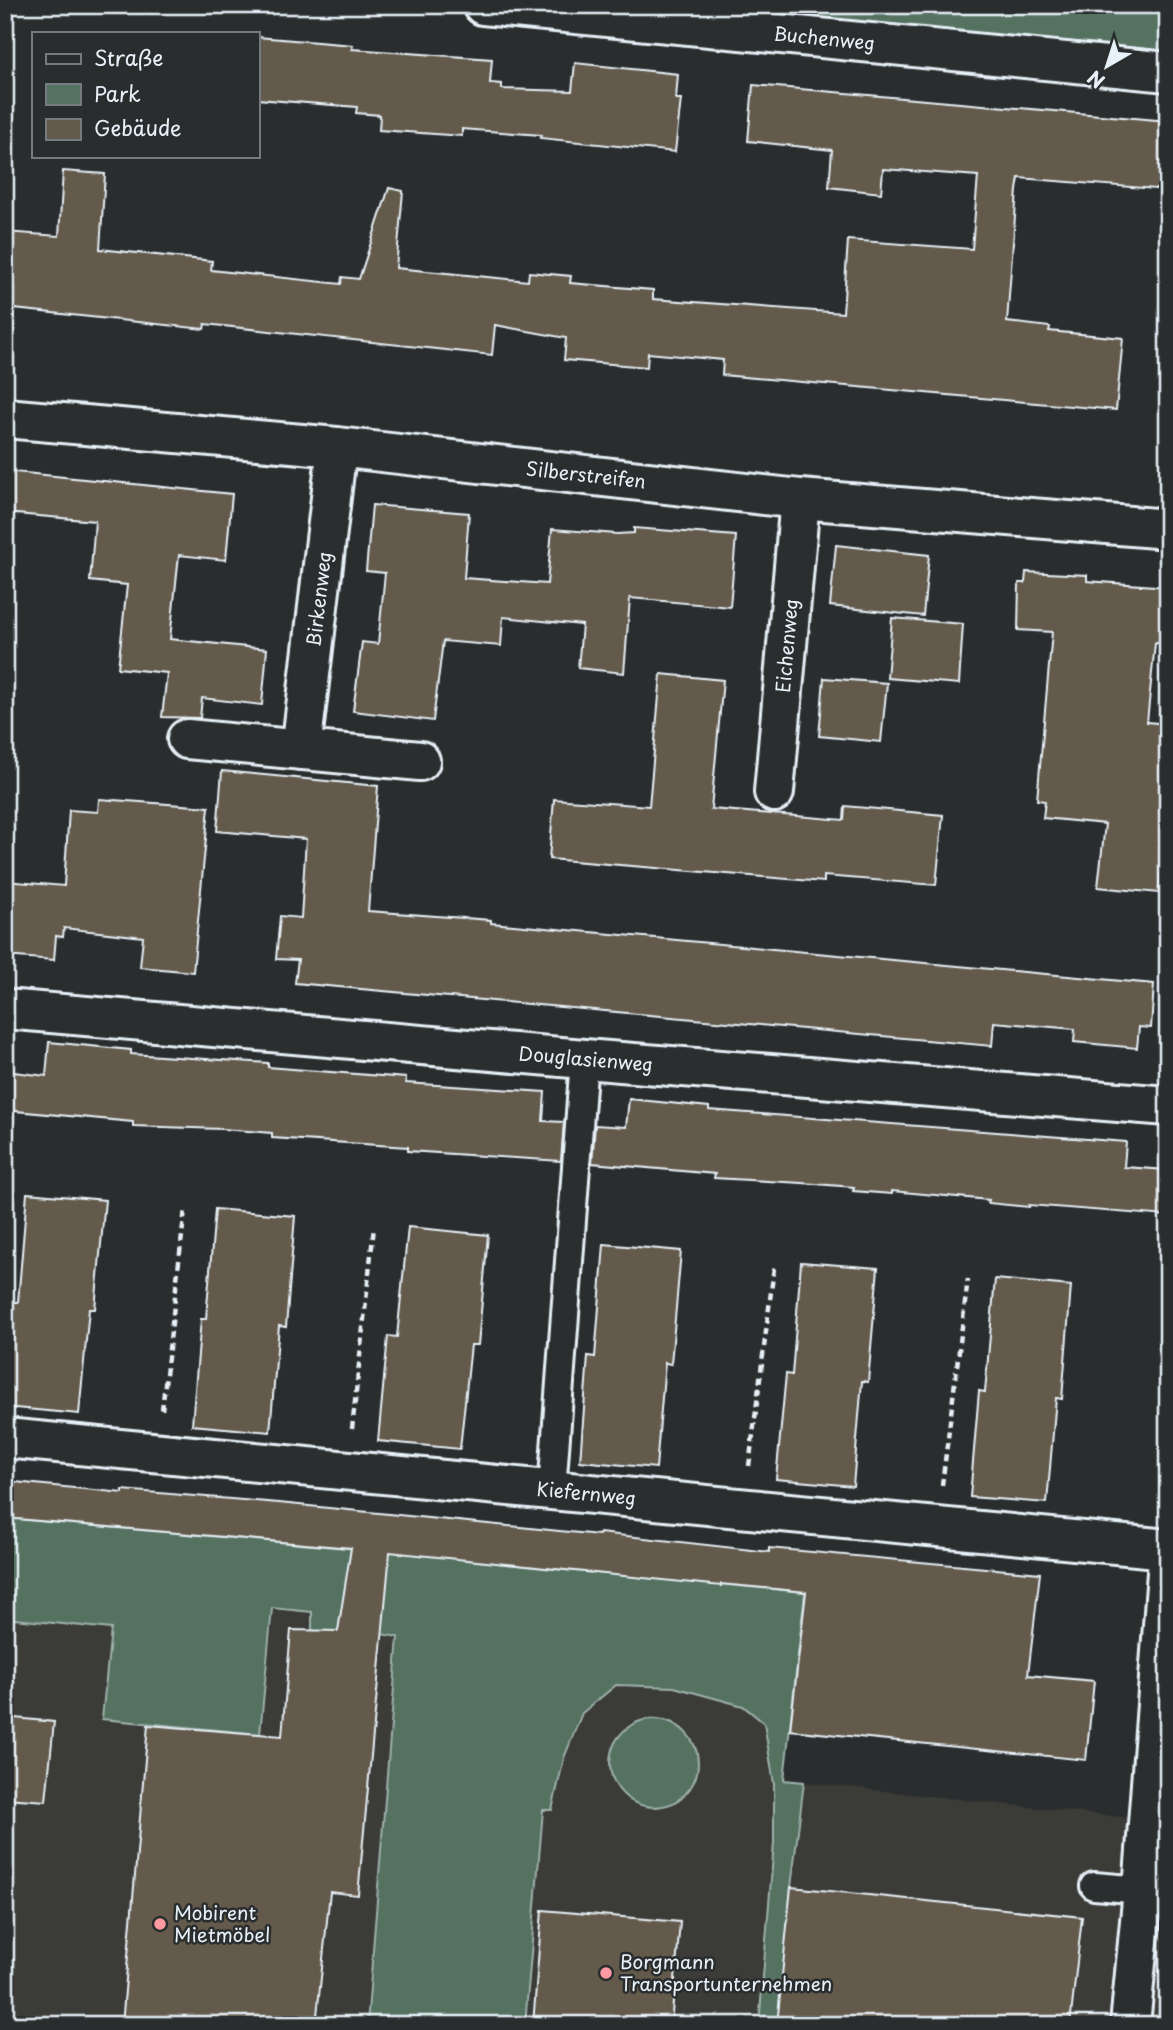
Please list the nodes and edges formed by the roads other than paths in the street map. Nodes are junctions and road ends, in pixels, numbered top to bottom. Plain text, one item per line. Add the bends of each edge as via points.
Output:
1 (482, 5) edge
2 (1168, 72) edge
3 (5, 418) edge
4 (337, 447) junction
5 (800, 499) junction
6 (1168, 529) edge
7 (187, 739) dead end
8 (300, 750) junction
9 (420, 761) dead end
10 (774, 792) dead end
11 (5, 1009) edge
12 (584, 1059) junction
13 (1168, 1107) edge
14 (5, 1438) edge
15 (551, 1490) junction
16 (1168, 1549) edge
17 (1168, 1559) edge
18 (1094, 1886) dead end
19 (1143, 1891) junction
20 (1130, 2025) edge

1 - 2 street, Buchenweg
3 - 4 street, Silberstreifen
4 - 5 street, Silberstreifen
4 - 8 street, Birkenweg
5 - 6 street, Silberstreifen
5 - 10 street, Eichenweg
7 - 8 street
8 - 9 street
11 - 12 street, Douglasienweg
12 - 13 street, Douglasienweg
12 - 15 lane
14 - 15 street, Kiefernweg
15 - 16 street, Kiefernweg
17 - 19 street
18 - 19 lane
19 - 20 street

